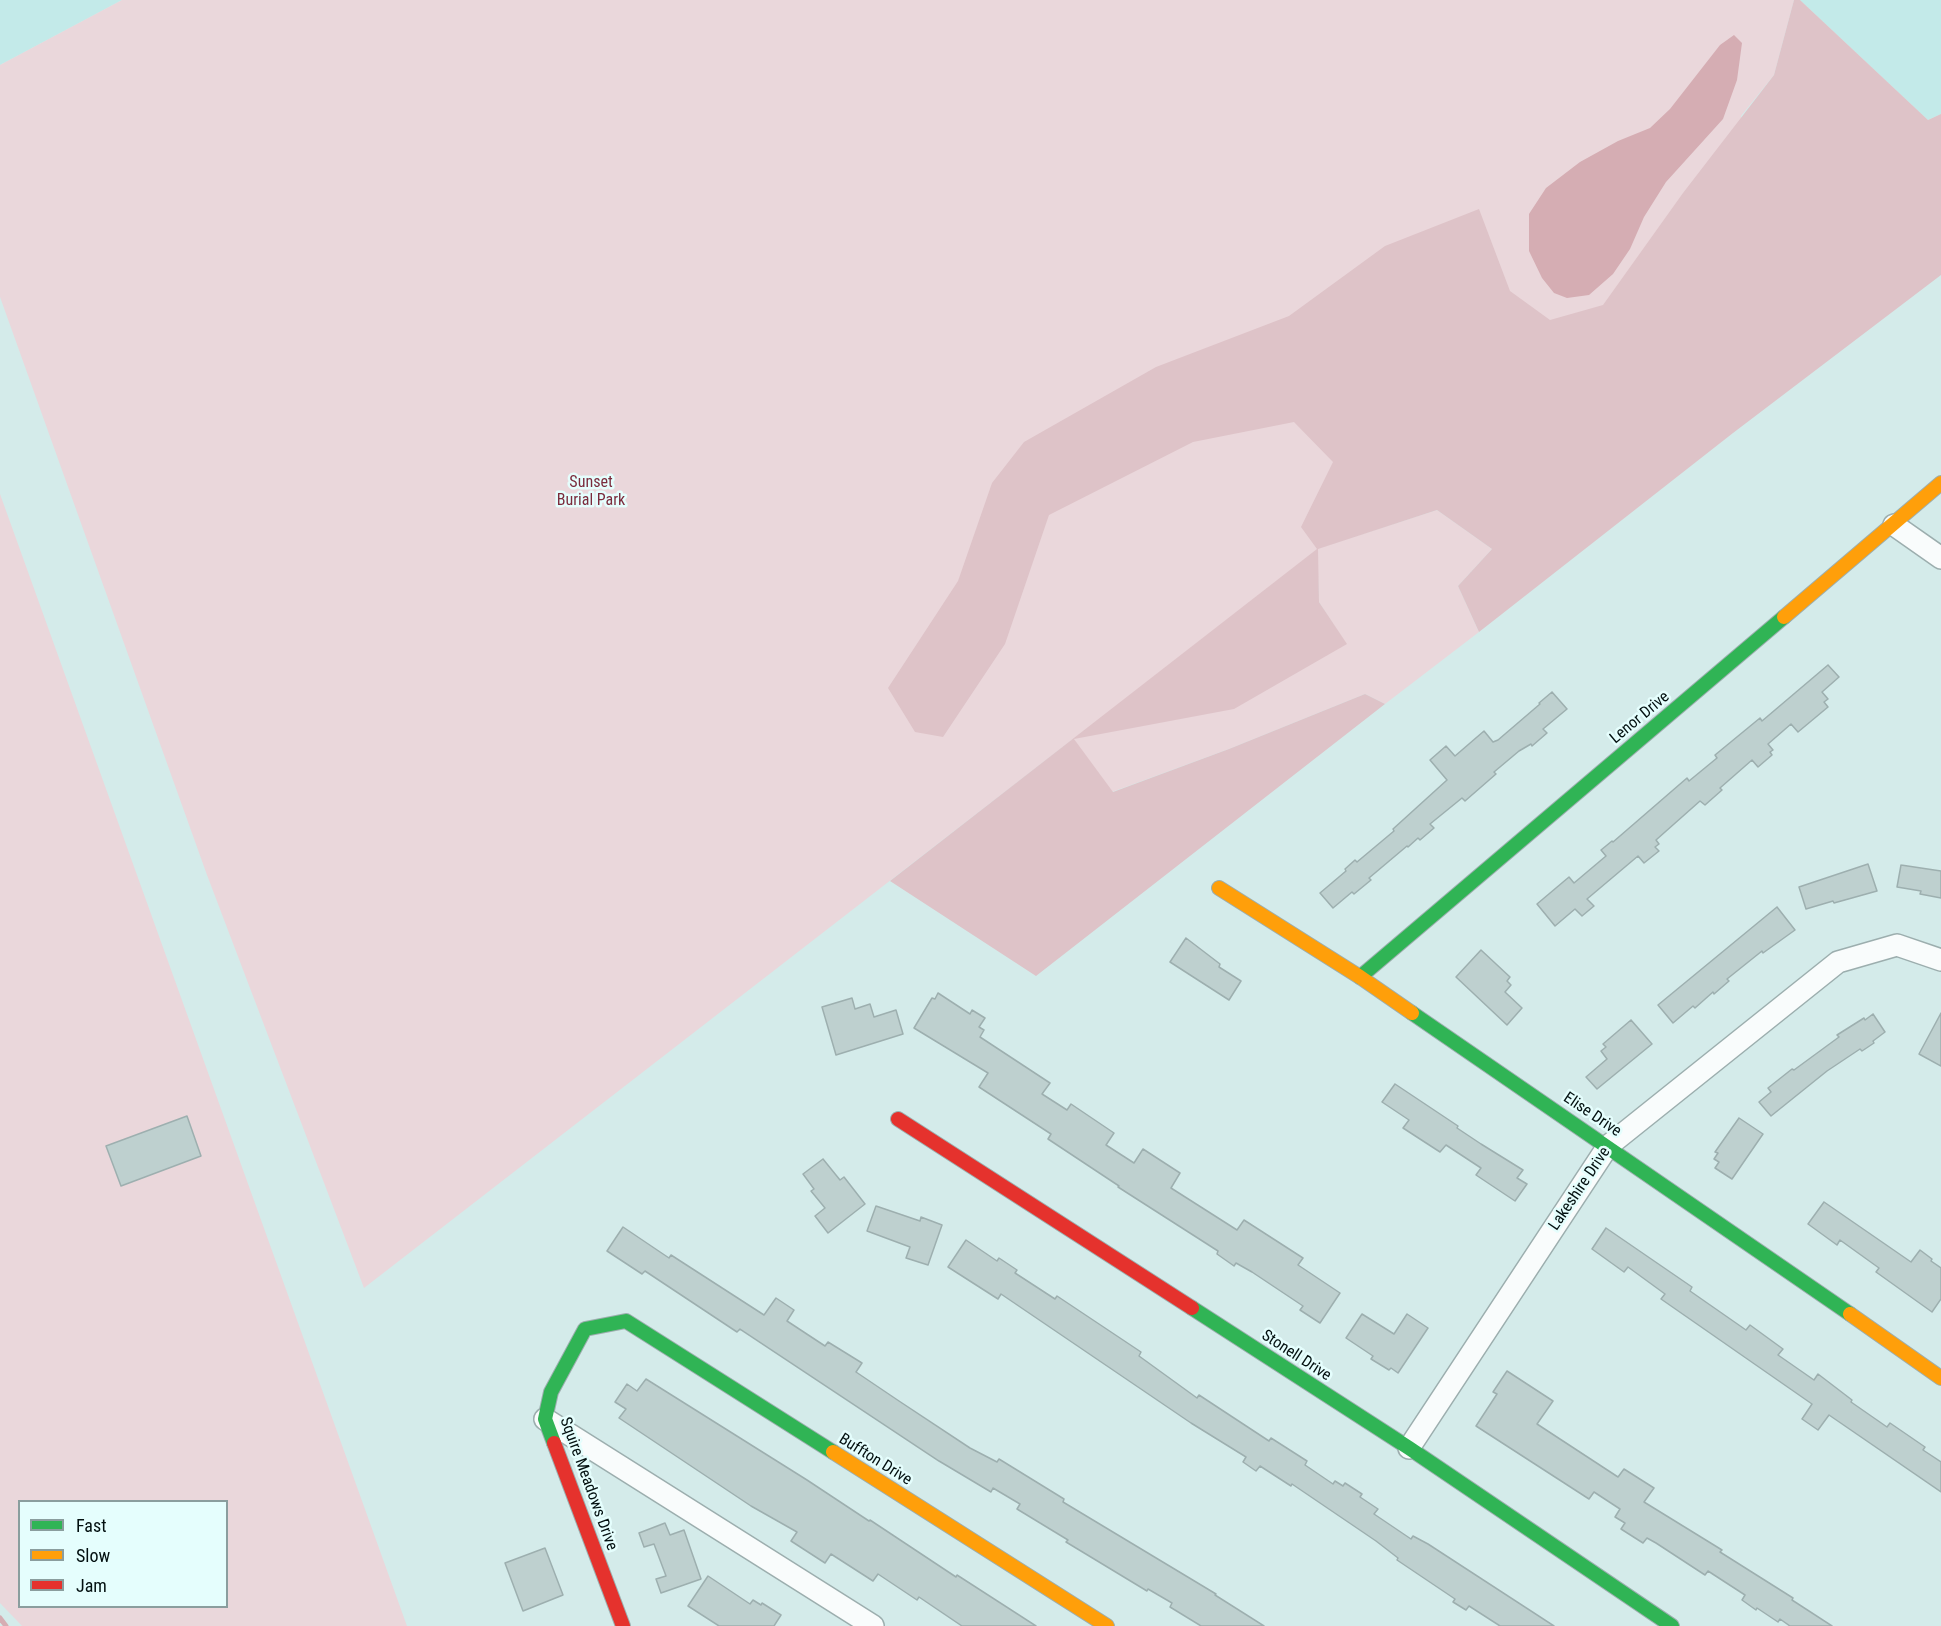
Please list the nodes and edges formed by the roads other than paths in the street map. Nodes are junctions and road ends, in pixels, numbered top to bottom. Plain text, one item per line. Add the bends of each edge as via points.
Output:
1 (1941, 483) edge
2 (1894, 525) junction
3 (1941, 558) edge
4 (1219, 888) dead end
5 (1941, 960) edge
6 (1360, 977) junction
7 (898, 1119) dead end
8 (1608, 1146) junction
9 (626, 1321) joint
10 (1941, 1378) edge
11 (545, 1419) junction
12 (1409, 1448) junction
13 (623, 1626) edge
14 (873, 1626) edge
15 (1107, 1626) edge
16 (1672, 1626) edge

1 - 2 street, Lenor Drive
2 - 3 street
2 - 6 street, Lenor Drive
4 - 6 street, Elise Drive
5 - 8 street, Lakeshire Drive via 1897,945 1838,962
6 - 8 street, Elise Drive
7 - 12 street, Stonell Drive
8 - 10 street, Elise Drive
8 - 12 street, Lakeshire Drive
9 - 11 street, Squire Meadows Drive via 585,1329 551,1392
9 - 15 street, Buffton Drive
11 - 13 street, Squire Meadows Drive
11 - 14 street
12 - 16 street, Stonell Drive

